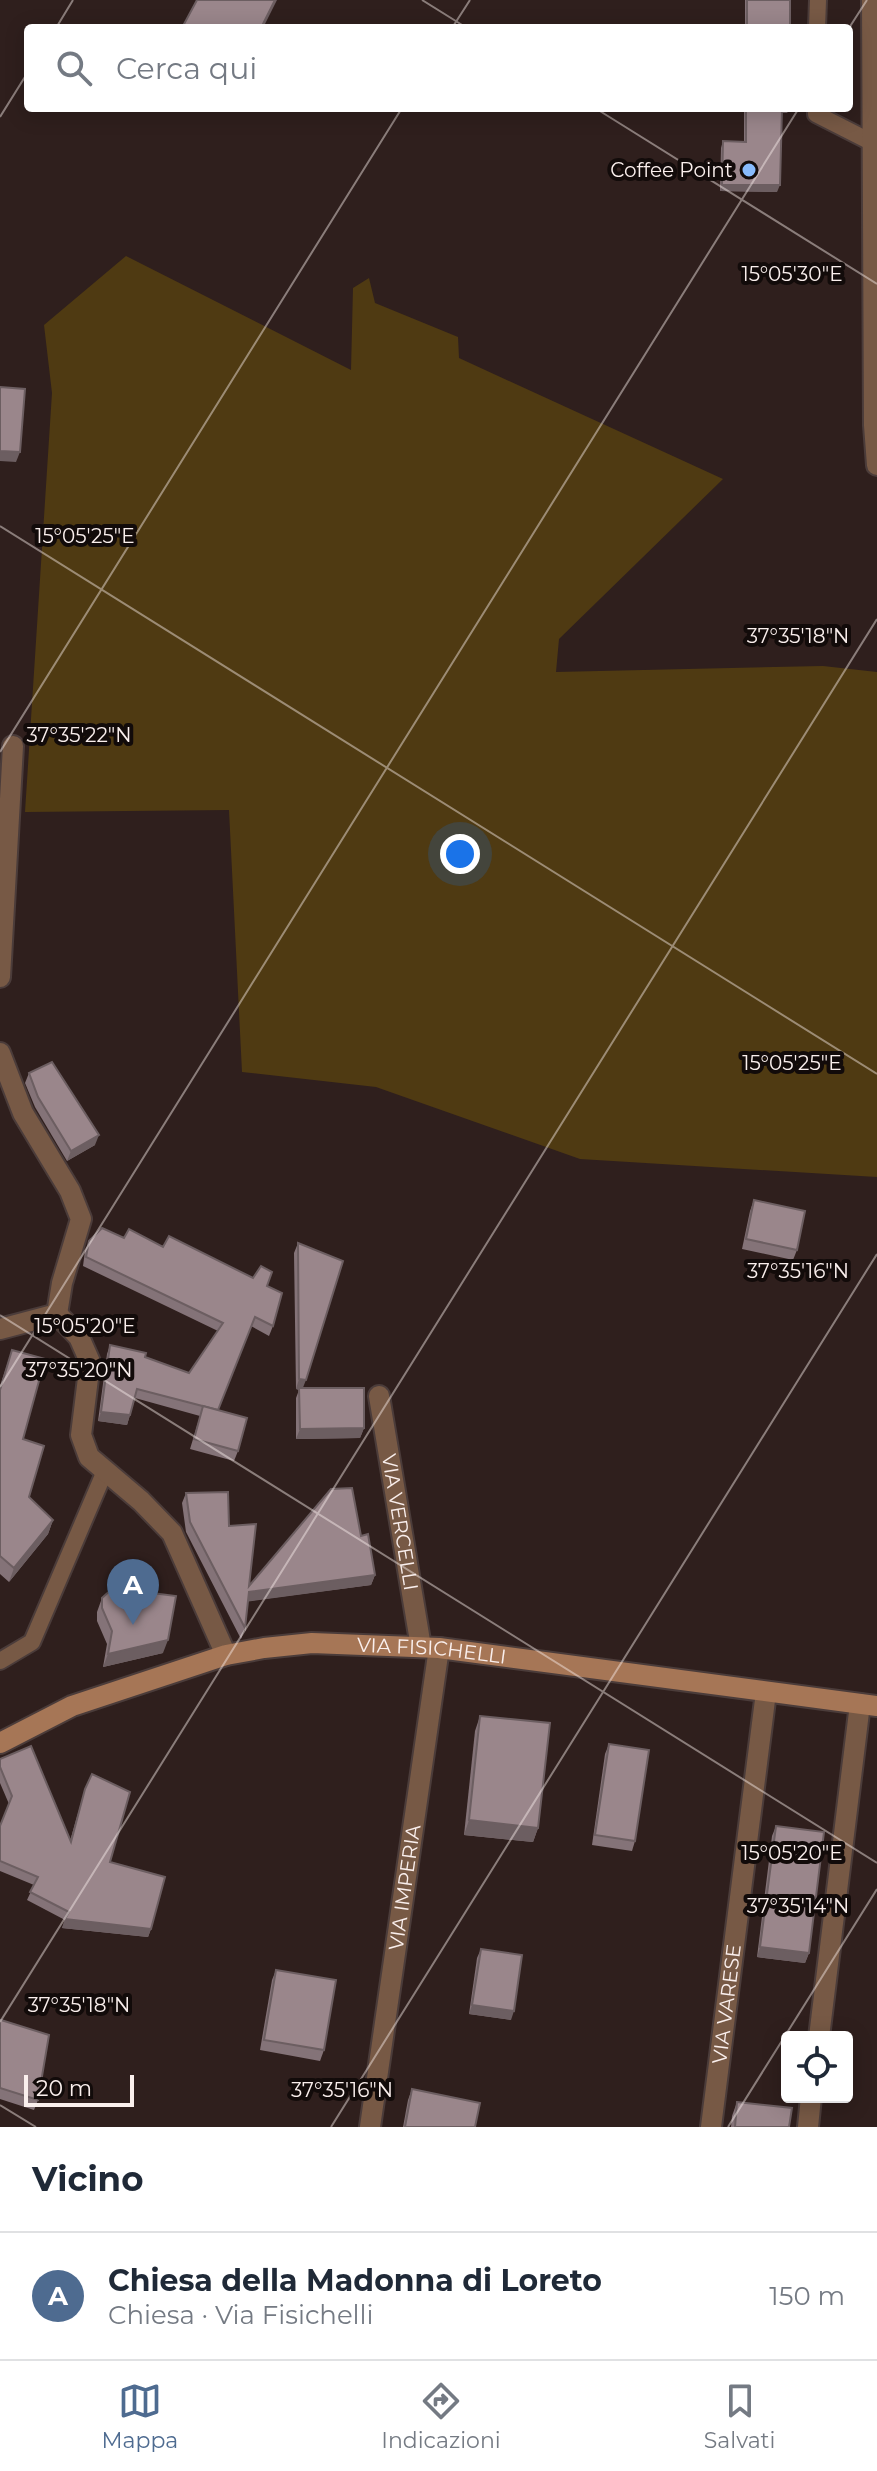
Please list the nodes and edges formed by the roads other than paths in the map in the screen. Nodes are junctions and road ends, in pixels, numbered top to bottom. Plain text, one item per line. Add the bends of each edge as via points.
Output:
1 (818, 0) edge
2 (872, 0) edge
3 (817, 24) edge
4 (816, 112) edge
5 (873, 143) junction
6 (877, 465) edge
7 (13, 746) dead end
8 (0, 977) edge
9 (0, 1053) edge
10 (57, 1314) junction
11 (0, 1329) edge
12 (379, 1396) dead end
13 (105, 1471) junction
14 (430, 1648) junction
15 (226, 1655) junction
16 (0, 1661) edge
17 (766, 1692) junction
18 (869, 1705) edge
19 (0, 1743) edge
20 (820, 2031) edge
21 (810, 2103) edge
22 (370, 2127) edge
23 (711, 2127) edge
24 (808, 2127) edge

1 - 3 lane
2 - 5 street
4 - 5 lane
5 - 6 street
7 - 8 street
9 - 10 street via 23,1113 81,1219
10 - 11 street
10 - 13 street via 79,1337 90,1362 81,1435 89,1457
12 - 14 street, VIA VERCELLI
13 - 15 street via 172,1533
13 - 16 lane via 32,1642
14 - 15 main road, VIA FISICHELLI via 312,1643
14 - 17 main road, VIA FISICHELLI
14 - 22 street, VIA IMPERIA
15 - 19 main road, VIA FISICHELLI via 72,1706
17 - 18 main road, VIA FISICHELLI
17 - 23 street, VIA VARESE
18 - 20 street
21 - 24 street

